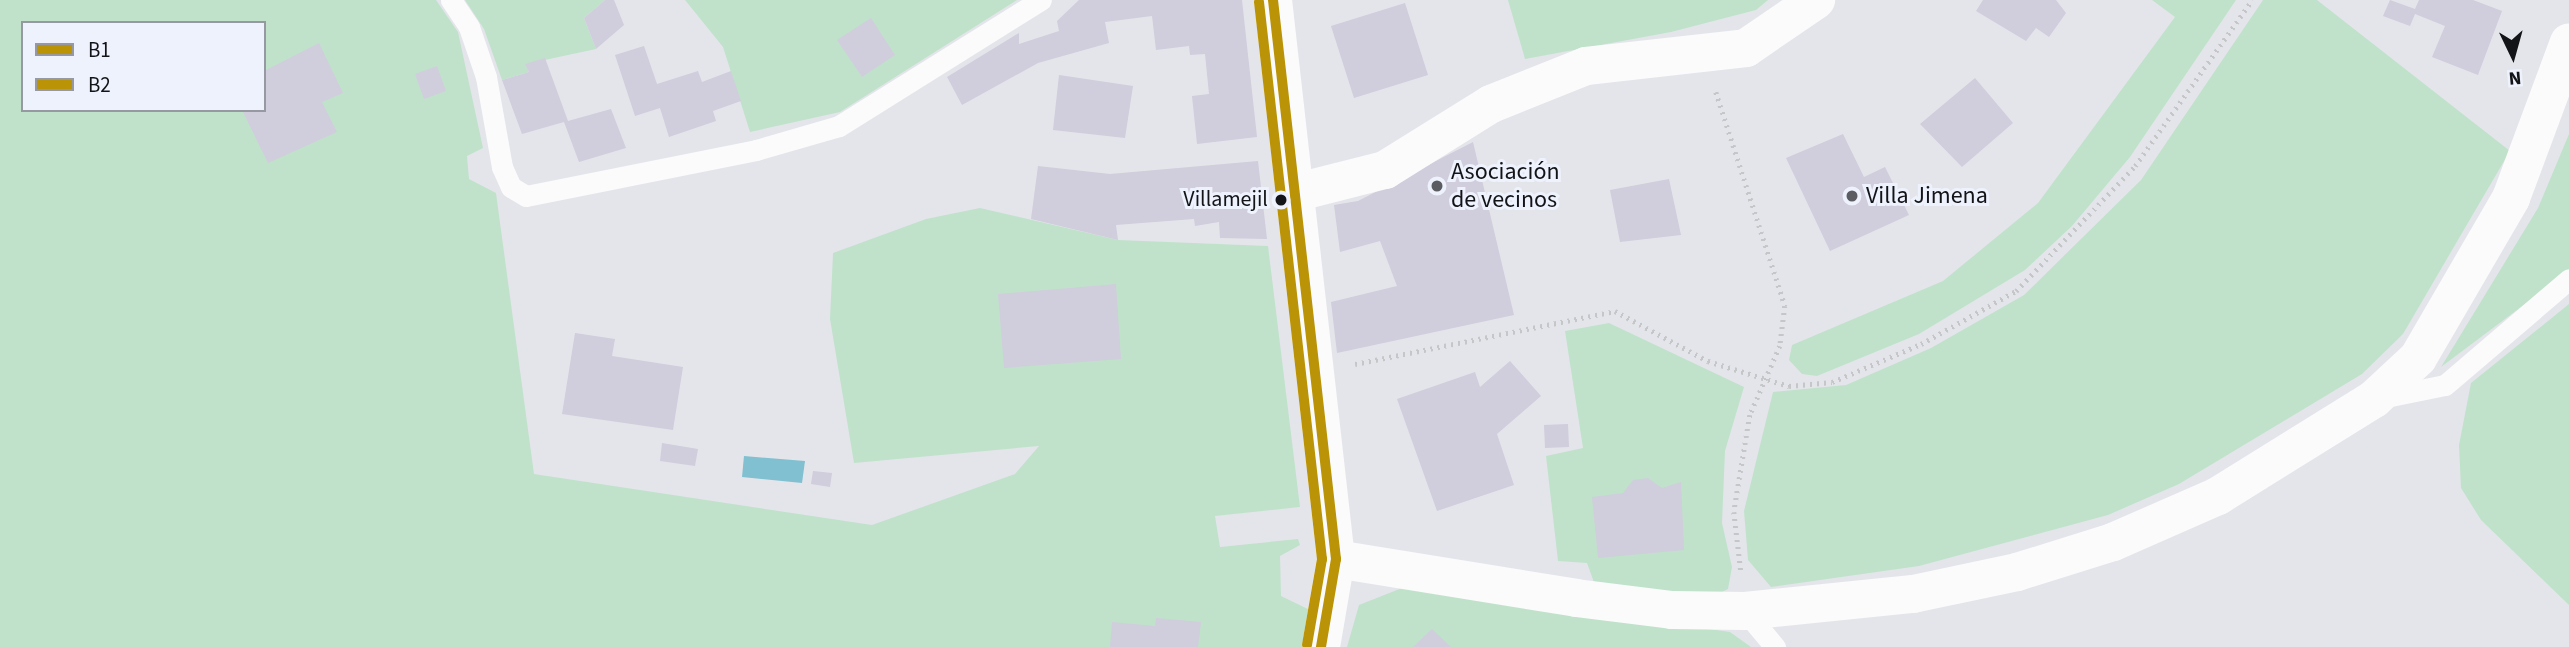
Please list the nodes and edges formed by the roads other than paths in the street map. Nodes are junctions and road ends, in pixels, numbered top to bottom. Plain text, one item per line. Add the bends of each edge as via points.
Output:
1 (451, 0) edge
2 (1041, 0) edge
3 (1273, 0) edge
4 (1816, 0) edge
5 (2569, 41) edge
6 (1294, 193) junction
7 (2569, 279) edge
8 (2374, 399) junction
9 (1336, 559) junction
10 (1745, 611) junction
11 (1321, 647) edge
12 (1775, 647) edge

1 - 2 lane via 469,27 486,77 502,167 512,187 526,195 757,150 839,126
3 - 6 street
4 - 6 street via 1746,48 1586,66 1537,82 1385,170 1348,185
5 - 8 street via 2511,198 2418,358
6 - 9 street
7 - 8 lane via 2445,385
8 - 10 street via 2218,496 2113,542 2017,572 1913,594
9 - 10 street via 1617,604
9 - 11 street
10 - 12 lane

